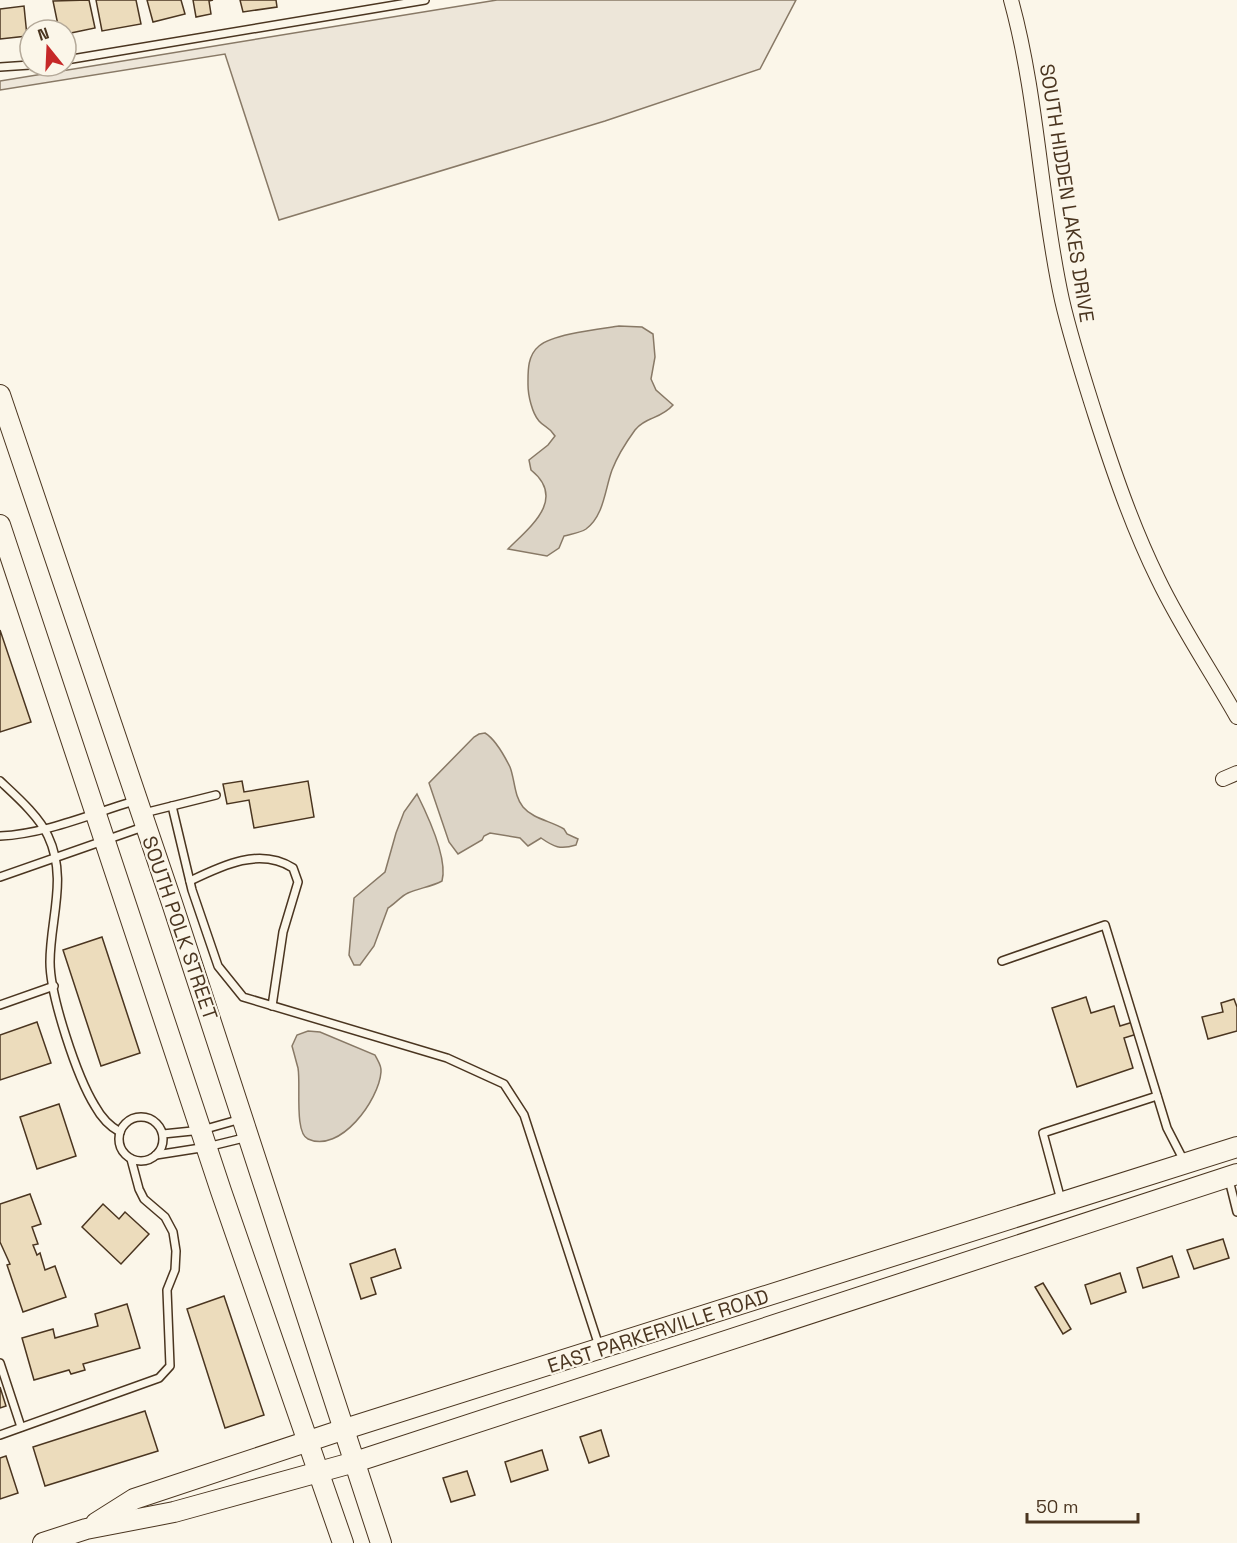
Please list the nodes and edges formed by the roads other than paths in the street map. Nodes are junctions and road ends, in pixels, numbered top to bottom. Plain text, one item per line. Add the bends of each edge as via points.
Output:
1 (424, 0) edge
2 (1011, 0) edge
3 (78, 58) edge
4 (18, 66) edge
5 (0, 67) edge
6 (0, 395) edge
7 (4, 418) edge
8 (0, 525) edge
9 (1237, 717) edge
10 (1237, 773) edge
11 (1223, 779) dead end
12 (0, 781) edge
13 (216, 795) dead end
14 (172, 806) junction
15 (96, 812) junction
16 (141, 813) junction
17 (43, 828) junction
18 (0, 836) edge
19 (105, 839) junction
20 (55, 858) junction
21 (0, 877) edge
22 (190, 881) junction
23 (1002, 961) dead end
24 (54, 986) junction
25 (0, 1005) edge
26 (272, 1006) junction
27 (1157, 1096) junction
28 (246, 1127) junction
29 (120, 1132) junction
30 (163, 1134) junction
31 (204, 1139) junction
32 (1237, 1147) edge
33 (156, 1155) junction
34 (130, 1159) junction
35 (1185, 1164) junction
36 (1232, 1176) edge
37 (1194, 1189) junction
38 (1062, 1203) junction
39 (1237, 1212) edge
40 (884, 1259) junction
41 (891, 1286) junction
42 (600, 1349) junction
43 (0, 1363) edge
44 (21, 1427) junction
45 (345, 1430) junction
46 (0, 1435) edge
47 (307, 1442) junction
48 (355, 1462) junction
49 (317, 1473) junction
50 (86, 1529) junction
51 (42, 1543) edge
52 (343, 1543) edge
53 (381, 1543) edge

1 - 3 lane
2 - 9 street, SOUTH HIDDEN LAKES DRIVE via 1028,75 1049,232 1079,364 1113,469 1145,550 1173,609
4 - 5 lane
6 - 7 main road, SOUTH POLK STREET
7 - 16 main road, SOUTH POLK STREET
8 - 15 main road
10 - 11 street
12 - 17 lane
13 - 14 lane
14 - 16 lane
14 - 22 lane
15 - 16 lane
15 - 17 lane
15 - 19 main road
16 - 19 lane
16 - 28 main road, SOUTH POLK STREET
17 - 18 lane
17 - 20 lane
19 - 20 lane
19 - 31 main road
20 - 21 lane
20 - 24 lane via 59,878 50,963
22 - 26 lane via 218,966 243,997
22 - 26 lane via 250,858 282,861 293,868 298,882 284,932
23 - 27 lane via 1105,925
24 - 25 lane
24 - 29 lane via 84,1085 102,1117
26 - 42 lane via 447,1058 504,1084 524,1115
27 - 35 lane
27 - 38 lane via 1043,1133
28 - 31 lane
28 - 31 lane
28 - 45 main road, SOUTH POLK STREET
29 - 30 lane via 126,1123 140,1117 154,1122
29 - 34 lane via 118,1143
30 - 31 lane
30 - 33 lane via 162,1148
31 - 33 lane
31 - 47 main road
32 - 35 main road, EAST PARKERVILLE ROAD
33 - 34 lane via 145,1161
34 - 44 lane via 144,1199 165,1217 173,1232 175,1270 167,1290 170,1366 159,1378
35 - 37 main road
35 - 38 main road, EAST PARKERVILLE ROAD
36 - 37 main road, EAST PARKERVILLE ROAD
36 - 39 lane
37 - 41 main road, EAST PARKERVILLE ROAD
38 - 40 main road, EAST PARKERVILLE ROAD
40 - 41 main road
40 - 42 main road, EAST PARKERVILLE ROAD
41 - 48 main road, EAST PARKERVILLE ROAD
42 - 45 main road, EAST PARKERVILLE ROAD
43 - 44 lane
44 - 46 lane
45 - 47 main road, EAST PARKERVILLE ROAD
45 - 48 main road, SOUTH POLK STREET
47 - 49 main road
47 - 50 main road, EAST PARKERVILLE ROAD via 134,1498
48 - 49 main road, EAST PARKERVILLE ROAD
48 - 53 main road, SOUTH POLK STREET
49 - 50 main road, EAST PARKERVILLE ROAD via 174,1512
49 - 52 main road
50 - 51 main road, EAST PARKERVILLE ROAD

